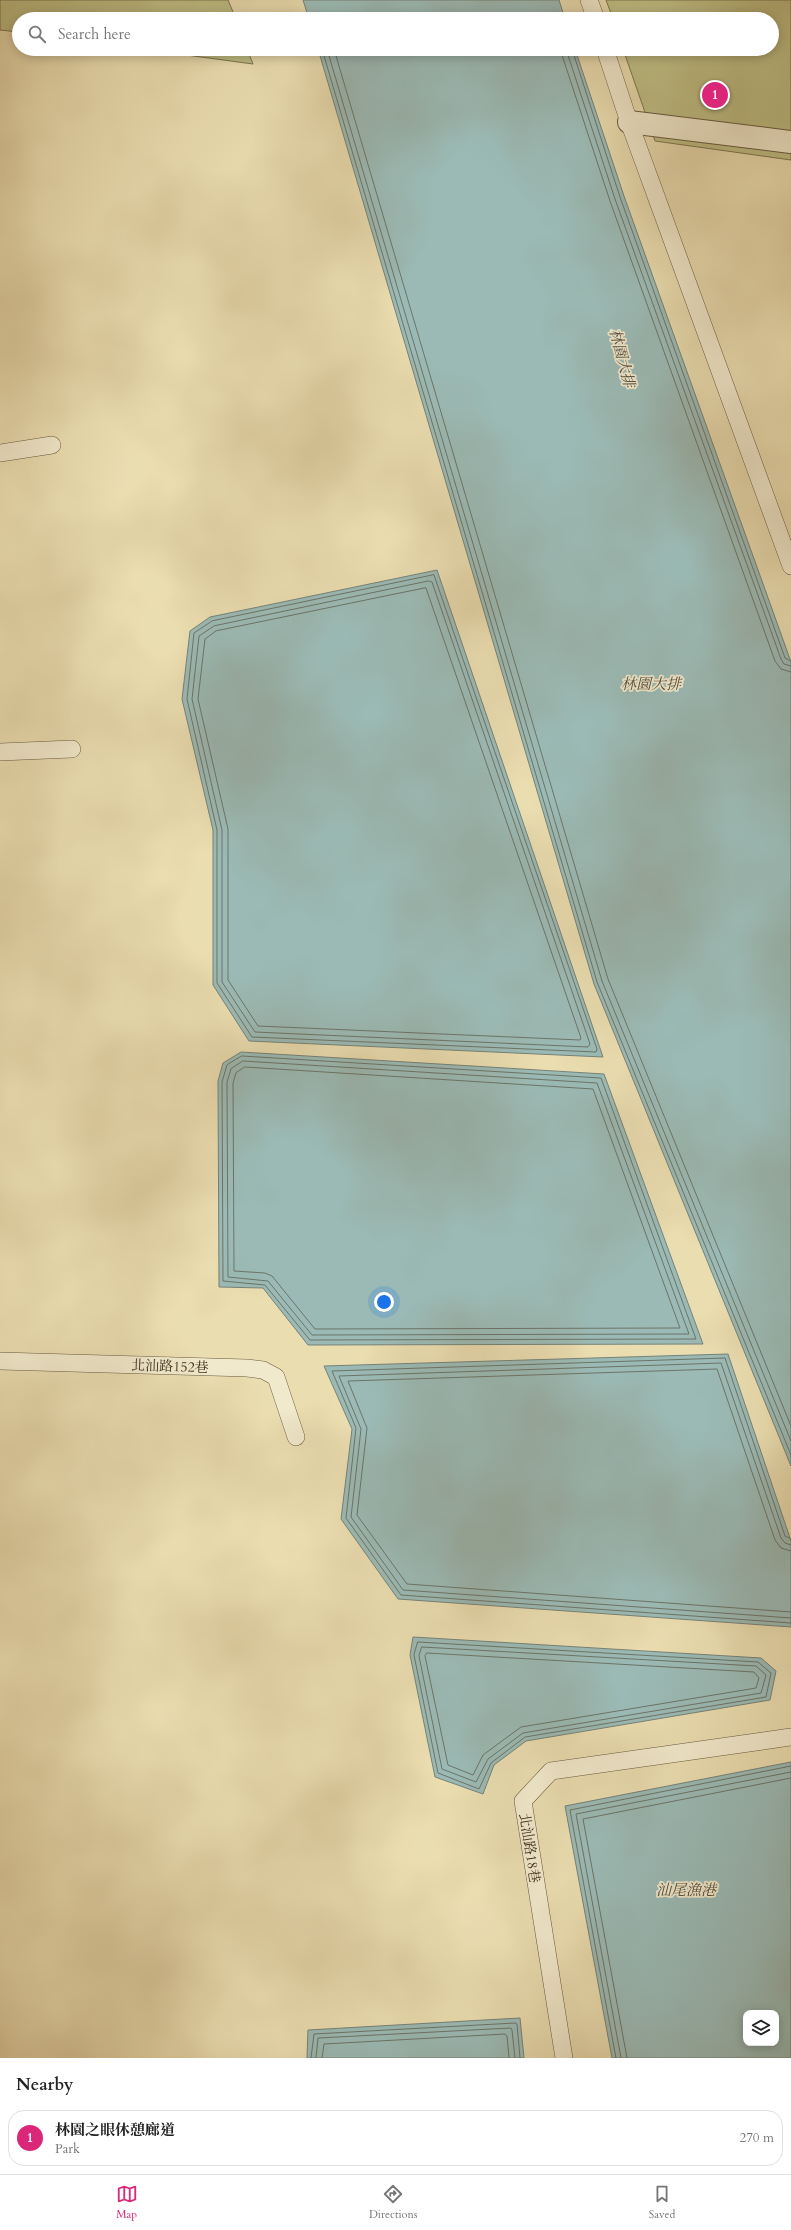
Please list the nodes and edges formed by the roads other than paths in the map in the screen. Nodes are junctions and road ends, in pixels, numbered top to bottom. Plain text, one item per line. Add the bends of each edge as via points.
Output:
1 (590, 0) edge
2 (594, 12) edge
3 (607, 56) edge
4 (629, 122) junction
5 (791, 142) edge
6 (52, 445) dead end
7 (0, 453) edge
8 (791, 566) edge
9 (72, 749) dead end
10 (0, 752) edge
11 (0, 1361) edge
12 (296, 1437) dead end
13 (791, 1737) edge
14 (564, 2058) edge

1 - 2 lane
3 - 4 lane
4 - 5 street
4 - 8 lane
6 - 7 lane
9 - 10 lane
11 - 12 lane, 北汕路152巷 via 263,1370 276,1377
13 - 14 lane, 北汕路18巷 via 550,1771 523,1800

